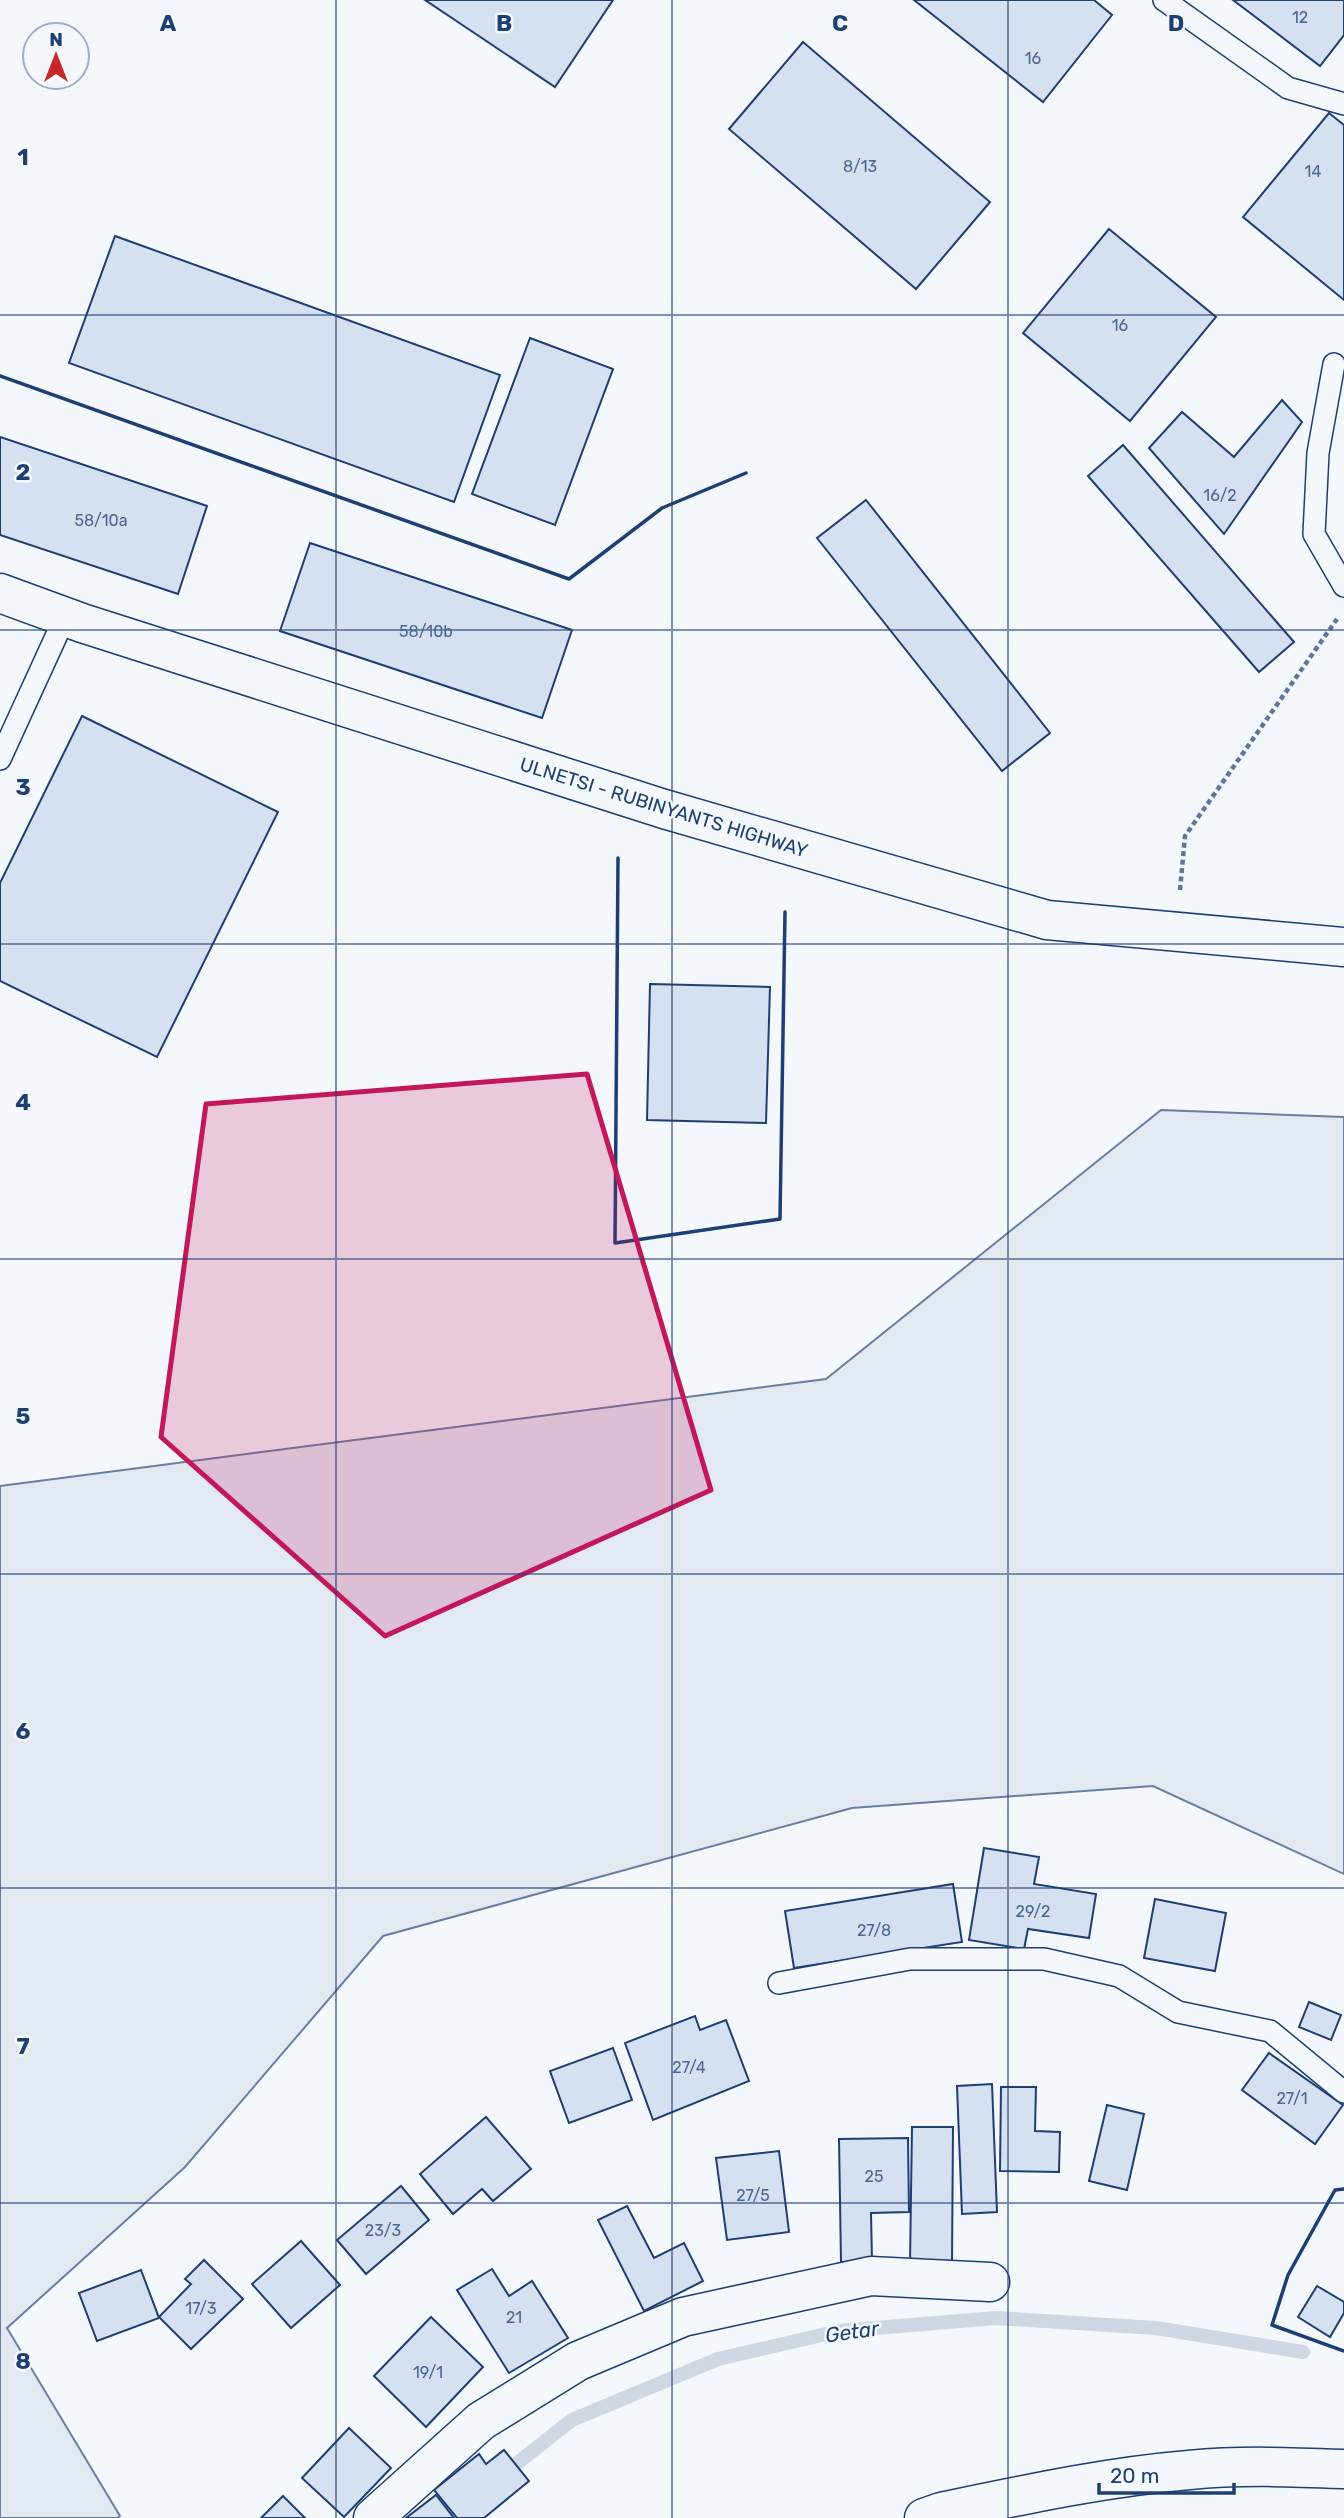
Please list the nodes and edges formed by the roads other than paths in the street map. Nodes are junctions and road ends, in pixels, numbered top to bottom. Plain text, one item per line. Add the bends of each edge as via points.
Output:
1 (1164, 0) edge
2 (1344, 104) edge
3 (1334, 364) dead end
4 (1344, 586) edge
5 (0, 593) edge
6 (65, 617) junction
7 (0, 759) edge
8 (1344, 947) edge
9 (779, 1983) dead end
10 (1344, 2092) edge
11 (990, 2282) dead end
12 (1344, 2469) edge
13 (373, 2518) edge
14 (924, 2518) edge

1 - 2 lane via 1288,88
3 - 4 lane via 1318,453 1314,534
5 - 6 main road, ULNETSI - RUBINYANTS HIGHWAY
6 - 7 lane
6 - 8 main road, ULNETSI - RUBINYANTS HIGHWAY via 664,809 1047,920
9 - 10 lane via 910,1959 1044,1959 1119,1976 1178,2012 1270,2031
11 - 13 main road via 871,2276 683,2316 578,2361 481,2421
12 - 14 main road via 1272,2466 1178,2471 1102,2480

